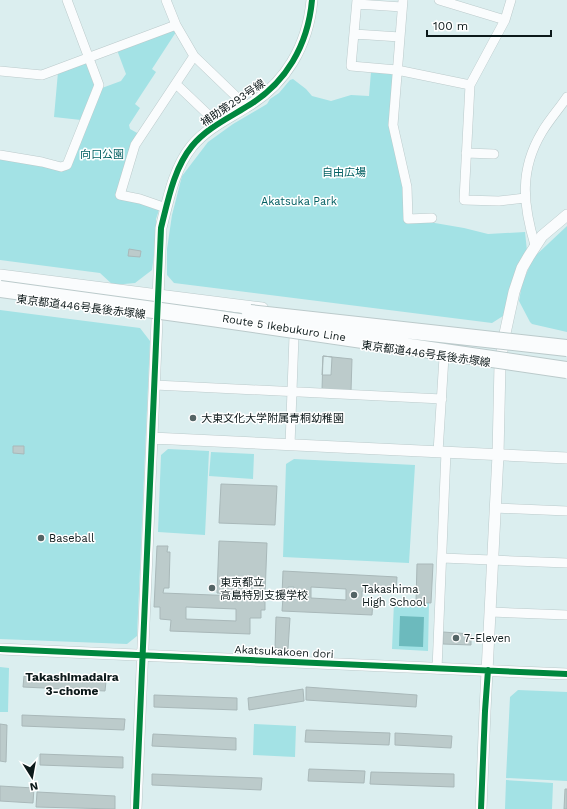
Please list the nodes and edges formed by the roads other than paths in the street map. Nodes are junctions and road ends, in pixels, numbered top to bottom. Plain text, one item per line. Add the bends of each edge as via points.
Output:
1 (67, 0) edge
2 (166, 0) edge
3 (312, 0) edge
4 (439, 0) edge
5 (511, 0) edge
6 (357, 2) edge
7 (403, 4) edge
8 (505, 20) junction
9 (176, 25) junction
10 (354, 34) junction
11 (400, 38) junction
12 (194, 56) junction
13 (89, 57) junction
14 (397, 70) junction
15 (0, 71) edge
16 (176, 84) junction
17 (470, 85) junction
18 (567, 97) edge
19 (564, 106) edge
20 (247, 107) junction
21 (218, 124) junction
22 (466, 152) junction
23 (494, 154) dead end
24 (0, 155) edge
25 (525, 198) junction
26 (166, 208) junction
27 (567, 215) edge
28 (432, 218) dead end
29 (535, 245) junction
30 (0, 276) edge
31 (0, 282) edge
32 (0, 289) edge
33 (0, 296) edge
34 (158, 297) junction
35 (212, 313) junction
36 (157, 317) junction
37 (294, 336) junction
38 (504, 338) junction
39 (567, 347) edge
40 (567, 356) edge
41 (444, 357) junction
42 (567, 363) edge
43 (500, 364) junction
44 (567, 372) edge
45 (154, 385) junction
46 (292, 391) junction
47 (442, 399) junction
48 (152, 438) junction
49 (290, 445) junction
50 (442, 452) junction
51 (498, 455) junction
52 (567, 458) edge
53 (495, 508) junction
54 (567, 511) edge
55 (442, 558) junction
56 (493, 560) junction
57 (567, 562) edge
58 (490, 612) junction
59 (567, 615) edge
60 (0, 649) edge
61 (143, 656) junction
62 (437, 669) junction
63 (488, 670) junction
64 (567, 674) edge
65 (136, 809) edge
66 (481, 809) edge

1 - 13 street
2 - 9 street
3 - 20 street, 補助第293号線 via 307,30 292,64 266,94
4 - 8 street
5 - 8 street
6 - 7 street
6 - 10 street
7 - 11 street
8 - 17 street
9 - 12 street
9 - 13 street
10 - 11 street
10 - 14 street via 351,66
11 - 14 street
12 - 16 street
12 - 20 street
13 - 15 street via 42,75
13 - 24 street via 99,85 67,165 61,167
14 - 17 street
14 - 28 street via 393,126 407,187 408,219
16 - 21 street
16 - 26 street via 135,145 120,195
17 - 22 street
18 - 19 street
19 - 25 street via 543,130 532,153 525,180
20 - 21 street, 補助第293号線
21 - 26 street, 補助第293号線 via 199,139 186,155
22 - 23 street
22 - 25 street via 464,200 499,202
25 - 29 street
26 - 34 street, 補助第293号線 via 160,240
27 - 29 street via 550,228
29 - 38 street via 518,280
30 - 34 main road, 東京都道446号長後赤塚線
31 - 35 highway, Route 5 Ikebukuro Line
32 - 35 highway, Route 5 Ikebukuro Line, bridge
33 - 36 main road, 東京都道446号長後赤塚線
34 - 36 street, 補助第293号線
34 - 38 main road, 東京都道446号長後赤塚線
35 - 39 highway, Route 5 Ikebukuro Line, bridge
35 - 40 highway, bridge
35 - 42 highway, bridge
35 - 44 highway, Route 5 Ikebukuro Line, bridge
36 - 37 main road, 東京都道446号長後赤塚線
36 - 45 street, 補助第293号線
37 - 41 main road, 東京都道446号長後赤塚線
37 - 46 street
38 - 39 main road, 東京都道446号長後赤塚線
38 - 43 street
41 - 43 main road, 東京都道446号長後赤塚線
41 - 47 street
43 - 44 main road, 東京都道446号長後赤塚線
43 - 51 street
45 - 46 street
45 - 48 street, 補助第293号線
46 - 47 street
46 - 49 street
47 - 50 street
48 - 49 street
48 - 61 street, 補助第293号線
49 - 50 street
50 - 51 street
50 - 55 street
51 - 52 street
51 - 53 street
53 - 54 street
53 - 56 street
55 - 56 street
55 - 62 street
56 - 57 street
56 - 58 street
58 - 59 street
58 - 63 street
60 - 61 street, Akatsukakoen dori
61 - 62 street, Akatsukakoen dori
61 - 65 street, 補助第293号線
62 - 63 street, Akatsukakoen dori
63 - 64 street, Akatsukakoen dori
63 - 66 street

